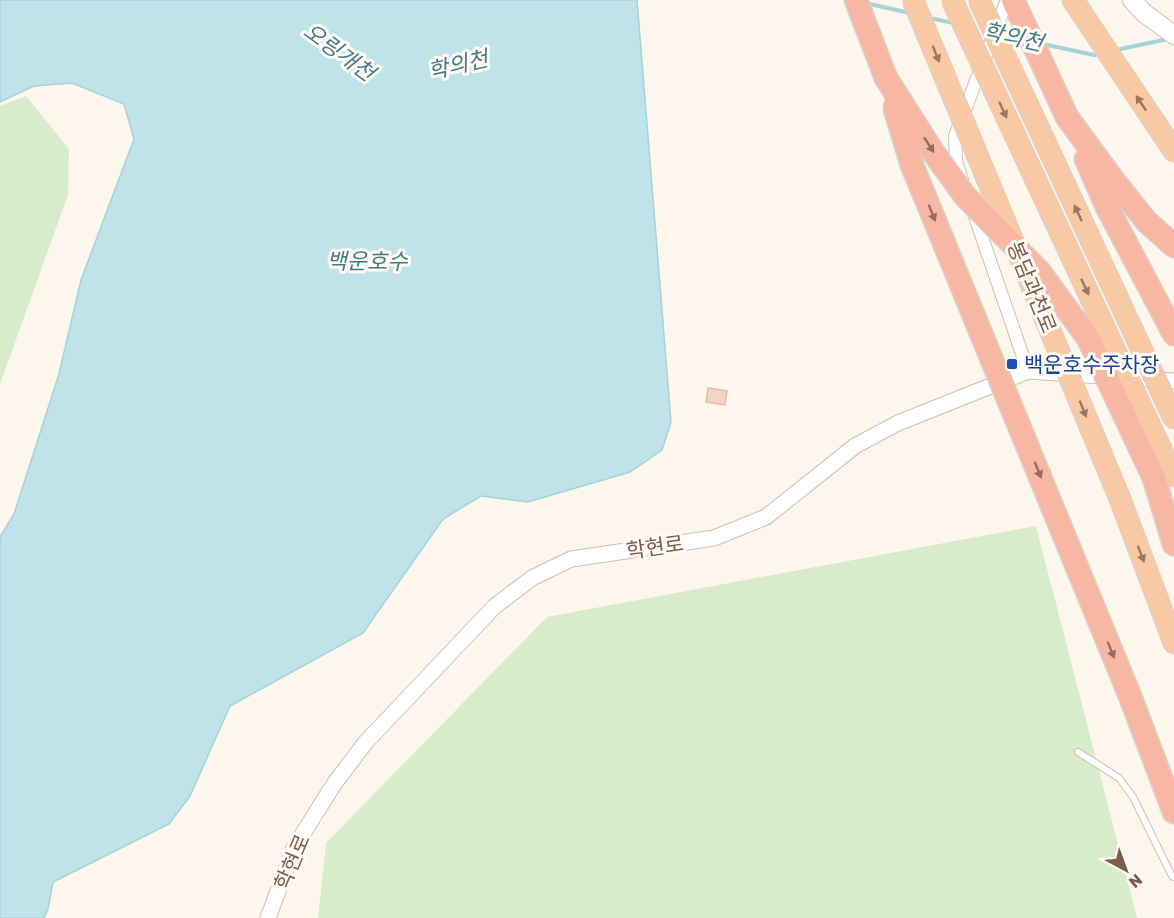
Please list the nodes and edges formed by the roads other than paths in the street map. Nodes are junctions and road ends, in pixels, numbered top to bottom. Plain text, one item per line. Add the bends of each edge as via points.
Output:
1 (856, 0) edge
2 (914, 0) edge
3 (952, 0) edge
4 (979, 0) edge
5 (1007, 0) edge
6 (1074, 0) edge
7 (1131, 0) edge
8 (1007, 7) edge
9 (1170, 33) edge
10 (886, 78) junction
11 (1067, 117) junction
12 (1174, 151) edge
13 (1174, 246) edge
14 (1174, 334) edge
15 (1028, 371) junction
16 (1174, 381) edge
17 (1174, 419) edge
18 (1164, 477) edge
19 (1174, 544) edge
20 (1174, 643) edge
21 (1078, 752) dead end
22 (1174, 812) edge
23 (1174, 877) edge
24 (268, 918) edge

1 - 10 highway
2 -> 20 highway, 봉담과천로, bridge via 1120,499
3 -> 18 highway, bridge via 1161,449
17 -> 4 highway, bridge
5 - 8 street
12 -> 6 highway
7 - 9 main road
8 - 11 highway
8 - 15 street via 955,136 956,161
10 -> 18 highway, bridge via 965,196 1038,271 1088,338
10 -> 22 highway, bridge via 912,165
11 - 13 highway via 1110,177
11 - 14 highway via 1107,207
15 - 16 street, 학현로
15 - 24 street, 학현로 via 897,423 855,446 766,517 714,538 571,559 532,578 494,607 366,742 340,775 294,848
18 - 19 highway
21 - 23 lane via 1119,778 1133,797

